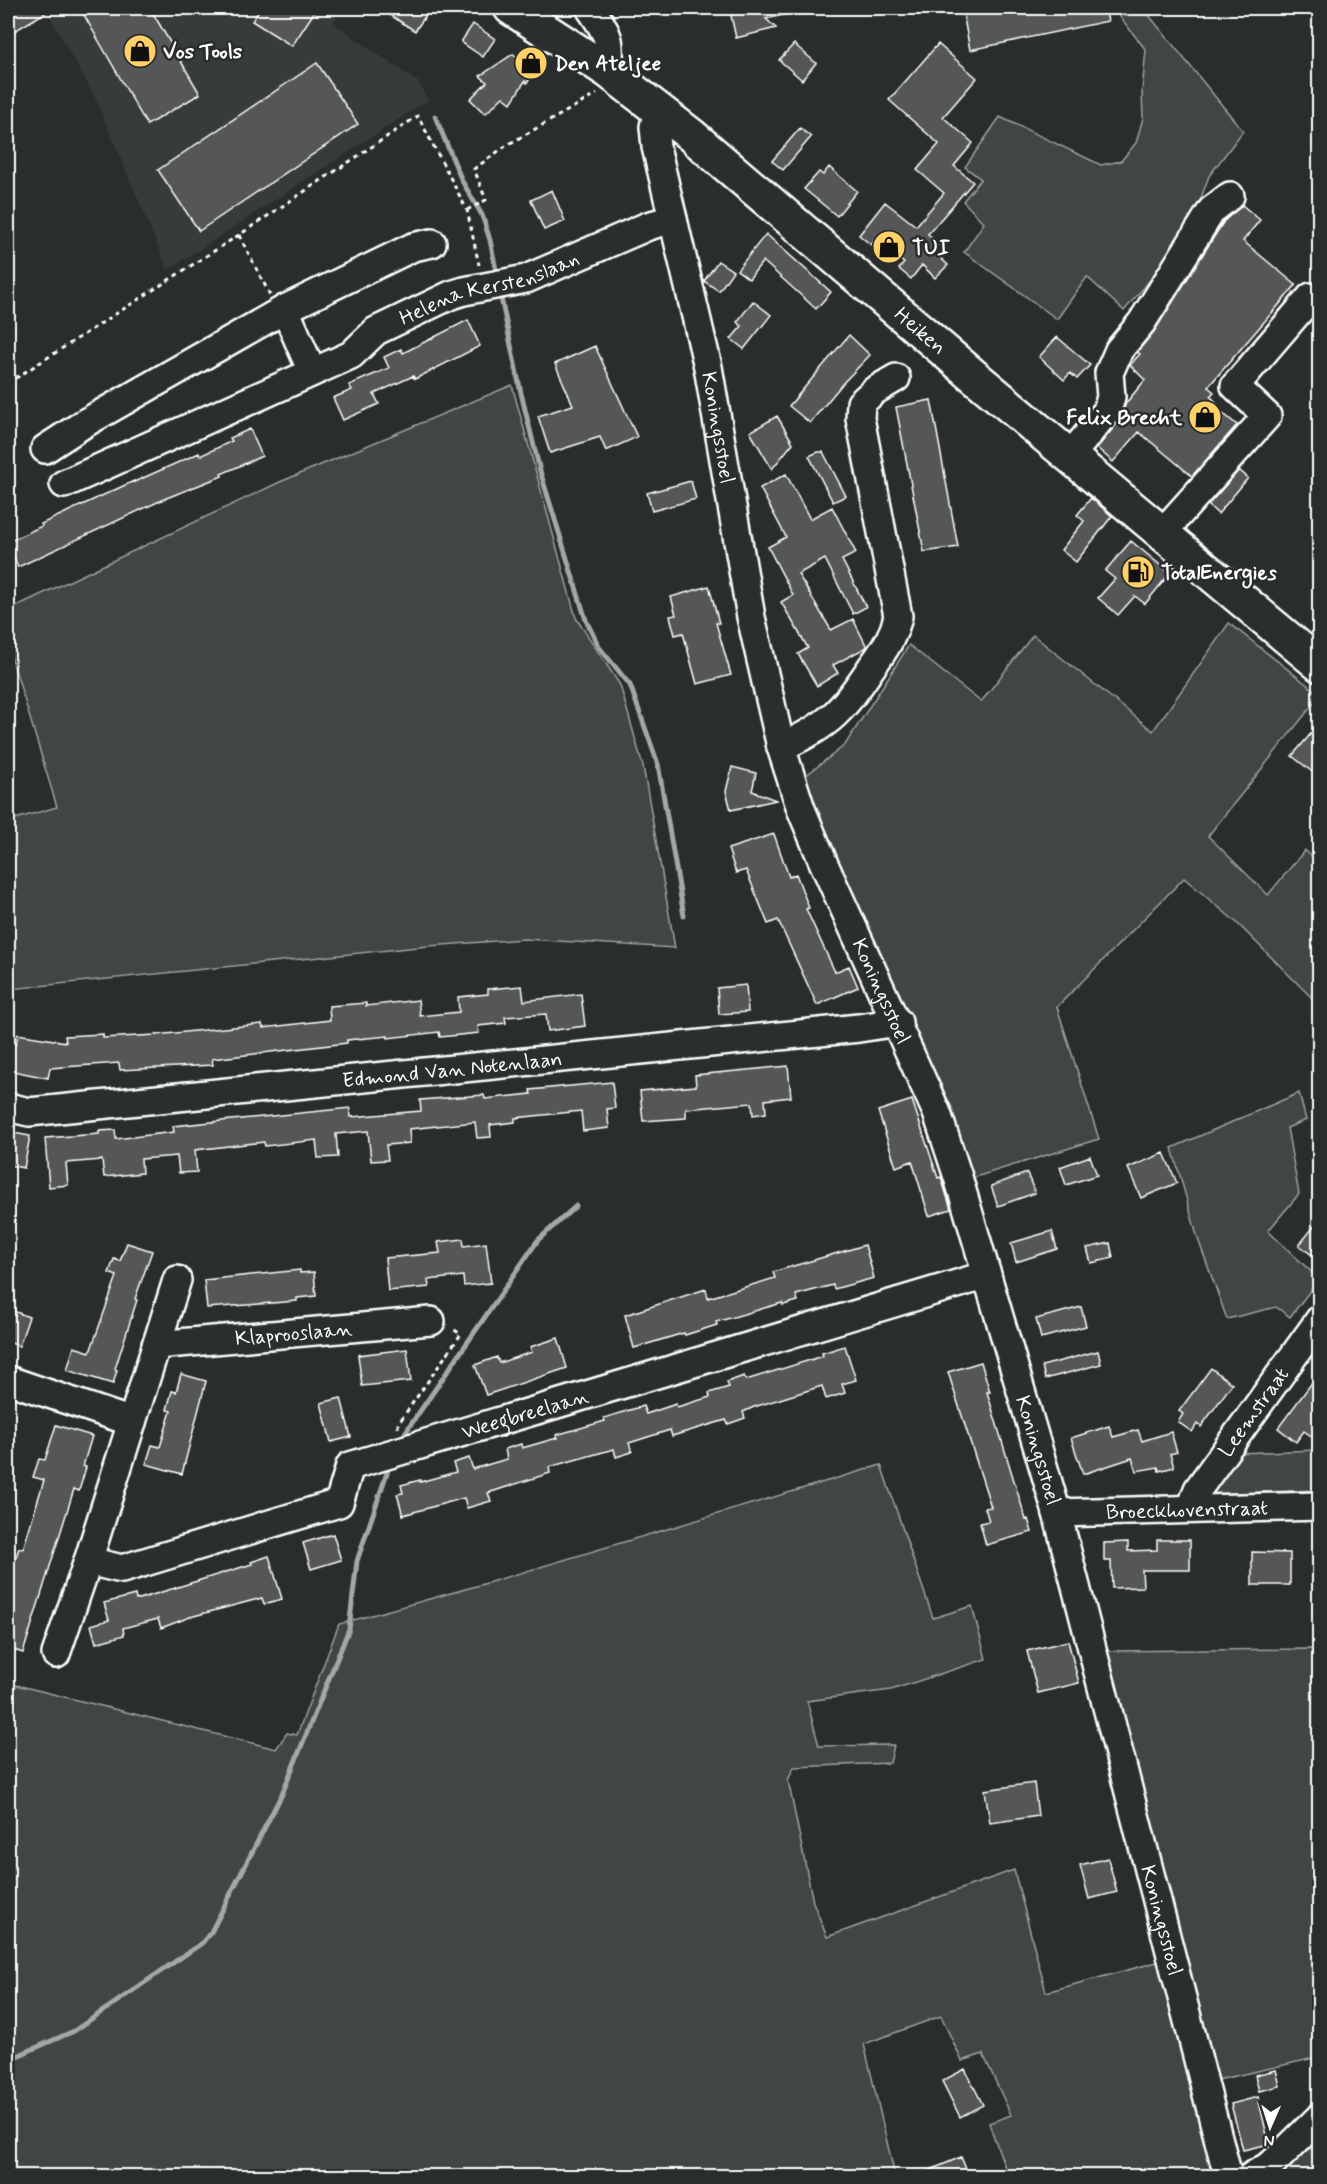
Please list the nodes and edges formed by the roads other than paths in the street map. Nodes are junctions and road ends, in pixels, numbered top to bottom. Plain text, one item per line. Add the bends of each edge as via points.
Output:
1 (511, 8) edge
2 (590, 8) edge
3 (614, 76) junction
4 (658, 109) junction
5 (1230, 196) dead end
6 (673, 219) junction
7 (432, 243) dead end
8 (1311, 297) dead end
9 (282, 310) junction
10 (312, 372) junction
11 (896, 378) dead end
12 (45, 449) dead end
13 (1070, 456) junction
14 (64, 484) dead end
15 (1162, 533) junction
16 (1320, 665) edge
17 (781, 747) junction
18 (898, 1022) junction
19 (8, 1107) edge
20 (987, 1275) junction
21 (177, 1280) dead end
22 (1320, 1319) edge
23 (431, 1321) road end
24 (156, 1345) junction
25 (8, 1380) edge
26 (132, 1422) junction
27 (1320, 1506) edge
28 (1191, 1509) junction
29 (1057, 1513) junction
30 (88, 1561) junction
31 (56, 1654) dead end
32 (1320, 2117) edge
33 (1228, 2176) edge
34 (1252, 2176) edge

1 - 3 main road, Heiken
2 - 3 street via 607,32
3 - 4 main road, Heiken
4 - 6 street, Koningsstoel via 655,137
4 - 13 main road, Heiken
5 - 13 street via 1212,210 1142,322 1119,350 1109,372 1111,397 1107,411
6 - 10 street, Helena Kerstenslaan via 526,279 451,295 376,331 351,355
6 - 17 street, Koningsstoel via 716,408 751,617
7 - 9 street via 413,247
8 - 15 street via 1235,386 1267,416
9 - 10 street
9 - 12 street
10 - 14 street, Helena Kerstenslaan
11 - 17 street via 861,404 860,418 898,616 895,628 848,702 810,734
13 - 15 main road, Heiken
15 - 16 main road, Heiken
17 - 18 street, Koningsstoel via 819,853
18 - 19 street, Edmond Van Notenlaan via 29,1112
18 - 20 street, Koningsstoel via 938,1113
20 - 29 street, Koningsstoel
20 - 30 street, Weegbreelaan via 350,1466 339,1503 122,1569
21 - 24 street
22 - 28 street, Leemstraat via 1198,1489
23 - 24 street, Klaprooslaan
24 - 26 street
25 - 26 street
26 - 30 street
27 - 28 street, Broeckhovenstraat
28 - 29 street, Broeckhovenstraat
29 - 33 street, Koningsstoel
30 - 31 street
32 - 34 street via 1272,2164

